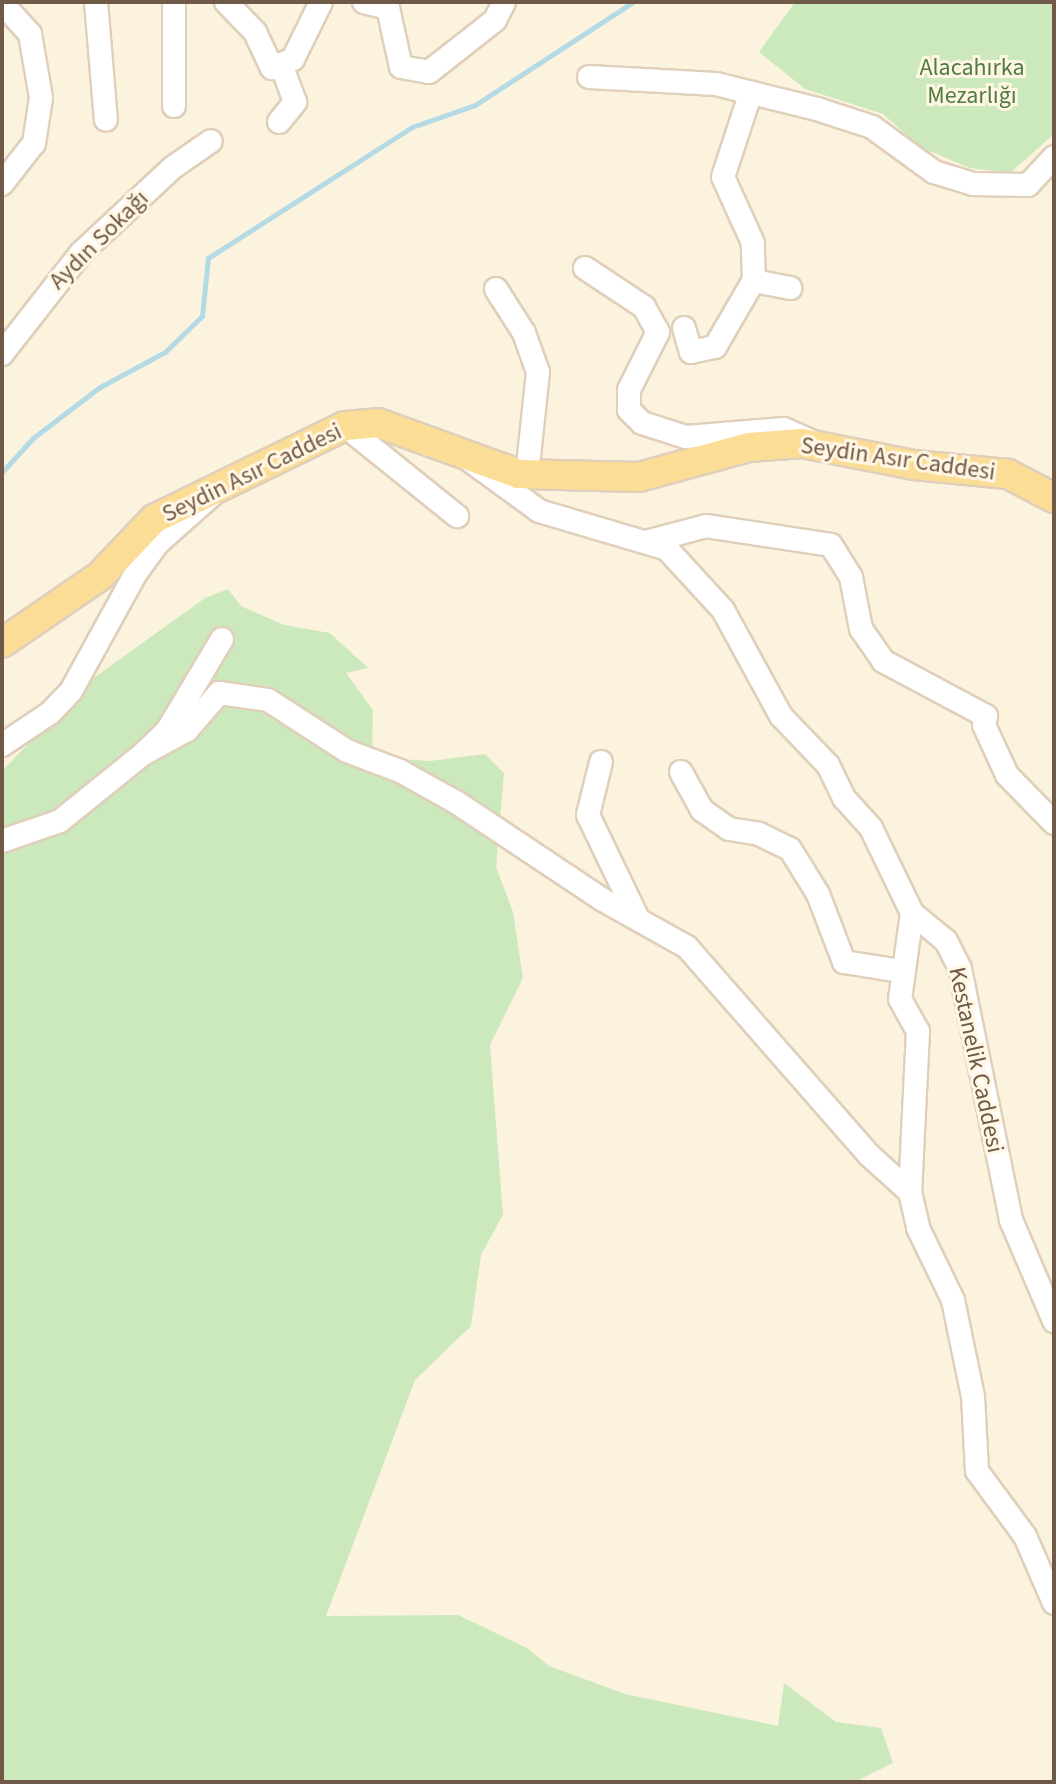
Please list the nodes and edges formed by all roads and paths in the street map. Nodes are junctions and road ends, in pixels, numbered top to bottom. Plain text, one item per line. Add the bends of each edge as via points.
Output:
1 (96, 2) edge
2 (174, 2) edge
3 (226, 2) edge
4 (321, 2) edge
5 (364, 2) edge
6 (2, 3) edge
7 (495, 8) edge
8 (281, 64) junction
9 (589, 77) dead end
10 (751, 92) junction
11 (174, 106) dead end
12 (106, 120) dead end
13 (279, 122) dead end
14 (211, 141) dead end
15 (1054, 157) edge
16 (2, 184) edge
17 (585, 268) dead end
18 (754, 281) junction
19 (790, 288) dead end
20 (496, 289) dead end
21 (684, 328) dead end
22 (2, 354) edge
23 (345, 426) junction
24 (453, 448) junction
25 (835, 452) junction
26 (527, 475) junction
27 (220, 485) junction
28 (1054, 498) edge
29 (457, 516) dead end
30 (644, 542) junction
31 (222, 639) dead end
32 (2, 643) edge
33 (2, 745) edge
34 (143, 754) junction
35 (601, 762) dead end
36 (681, 772) dead end
37 (1054, 823) edge
38 (2, 841) edge
39 (912, 913) junction
40 (638, 920) junction
41 (901, 971) junction
42 (910, 1192) junction
43 (1054, 1321) edge
44 (1054, 1603) edge

1 - 12 street
2 - 11 street
3 - 8 street via 255,32 272,68
4 - 8 street via 293,59
5 - 7 street via 388,8 401,67 429,72
6 - 16 street via 30,34 41,98 34,143
8 - 13 street via 295,102
9 - 10 street via 649,78
10 - 15 street via 872,127 934,172 973,184 1028,185
10 - 18 street via 723,177 753,243
14 - 22 street, Aydın Sokağı via 172,168 81,253
17 - 25 street via 644,307 658,332 629,390 629,410 642,423 686,437 784,429
18 - 19 street
18 - 21 street via 715,347 691,352
20 - 26 street via 524,333 538,372
23 - 24 main road, Seydin Asır Caddesi via 378,423
23 - 27 main road, Seydin Asır Caddesi
23 - 29 street
24 - 26 main road, Seydin Asır Caddesi
24 - 30 street, Kestanelik Caddesi via 539,511
25 - 26 main road, Seydin Asır Caddesi via 772,443 639,477
25 - 28 main road, Seydin Asır Caddesi via 1008,474
27 - 32 main road, Seydin Asır Caddesi via 154,519 100,576
27 - 33 street via 158,543 136,573 71,691 50,713
30 - 37 street via 706,526 831,545 851,577 861,629 883,661 986,716 984,725 1007,775
30 - 39 street, Kestanelik Caddesi via 667,549 723,610 781,716 828,765 844,798 871,828
31 - 34 street via 167,731
34 - 38 street via 60,821
34 - 40 street via 187,730 219,693 268,700 347,751 400,771 456,802
35 - 40 street via 588,815
36 - 41 street via 702,810 729,829 759,834 790,849 818,894 844,962
39 - 41 street
39 - 43 street, Kestanelik Caddesi via 946,941 960,969 1011,1220
40 - 42 street via 687,947 869,1155
41 - 42 street via 900,999 918,1031
42 - 44 street via 918,1228 953,1300 973,1397 977,1471 1025,1536

